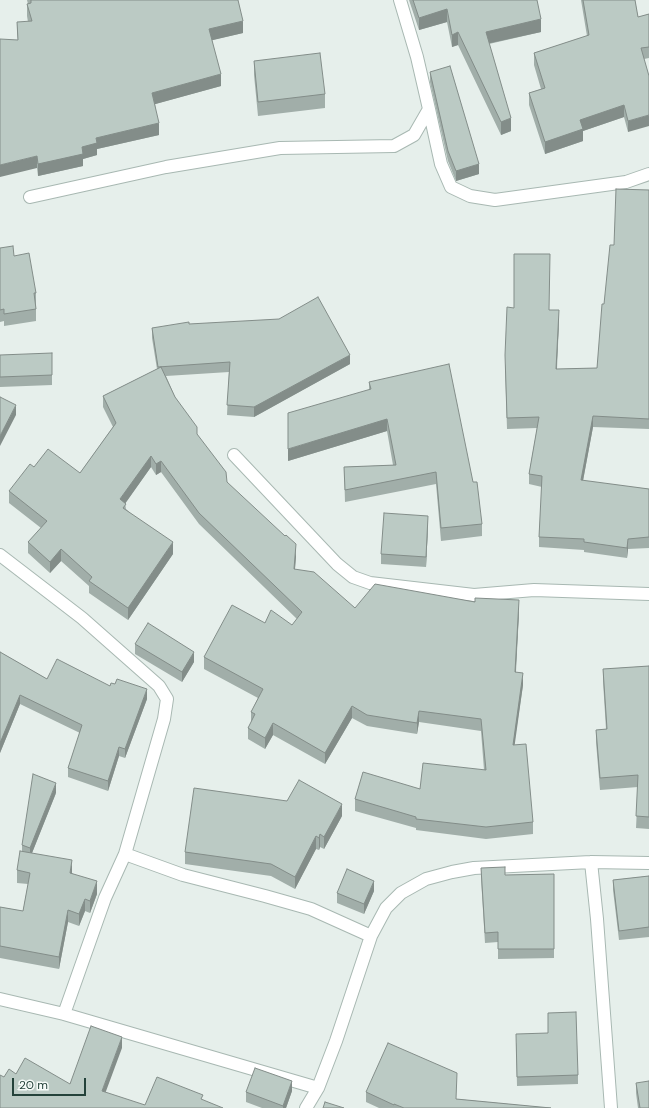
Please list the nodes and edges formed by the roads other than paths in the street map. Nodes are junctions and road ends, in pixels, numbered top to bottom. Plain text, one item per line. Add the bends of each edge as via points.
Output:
1 (400, 0) edge
2 (428, 109) junction
3 (649, 174) edge
4 (30, 197) dead end
5 (234, 455) dead end
6 (0, 555) edge
7 (649, 594) edge
8 (125, 854) junction
9 (591, 862) junction
10 (649, 863) edge
11 (371, 936) junction
12 (0, 1000) edge
13 (64, 1014) junction
14 (318, 1088) junction
15 (306, 1108) edge
16 (611, 1108) edge

1 - 2 street via 417,57
2 - 3 street via 441,164 451,187 470,196 494,200 626,182
2 - 4 street via 414,135 394,146 280,148 166,167
5 - 7 street via 337,564 352,576 370,583 474,595 534,590
6 - 8 street via 82,618 160,686 167,699 164,719
8 - 11 street via 183,875 311,909
8 - 13 street via 105,898
9 - 10 street
9 - 11 street via 474,868 426,879 401,893 386,908
9 - 16 street
11 - 14 street
12 - 13 street
13 - 14 street
14 - 15 street

